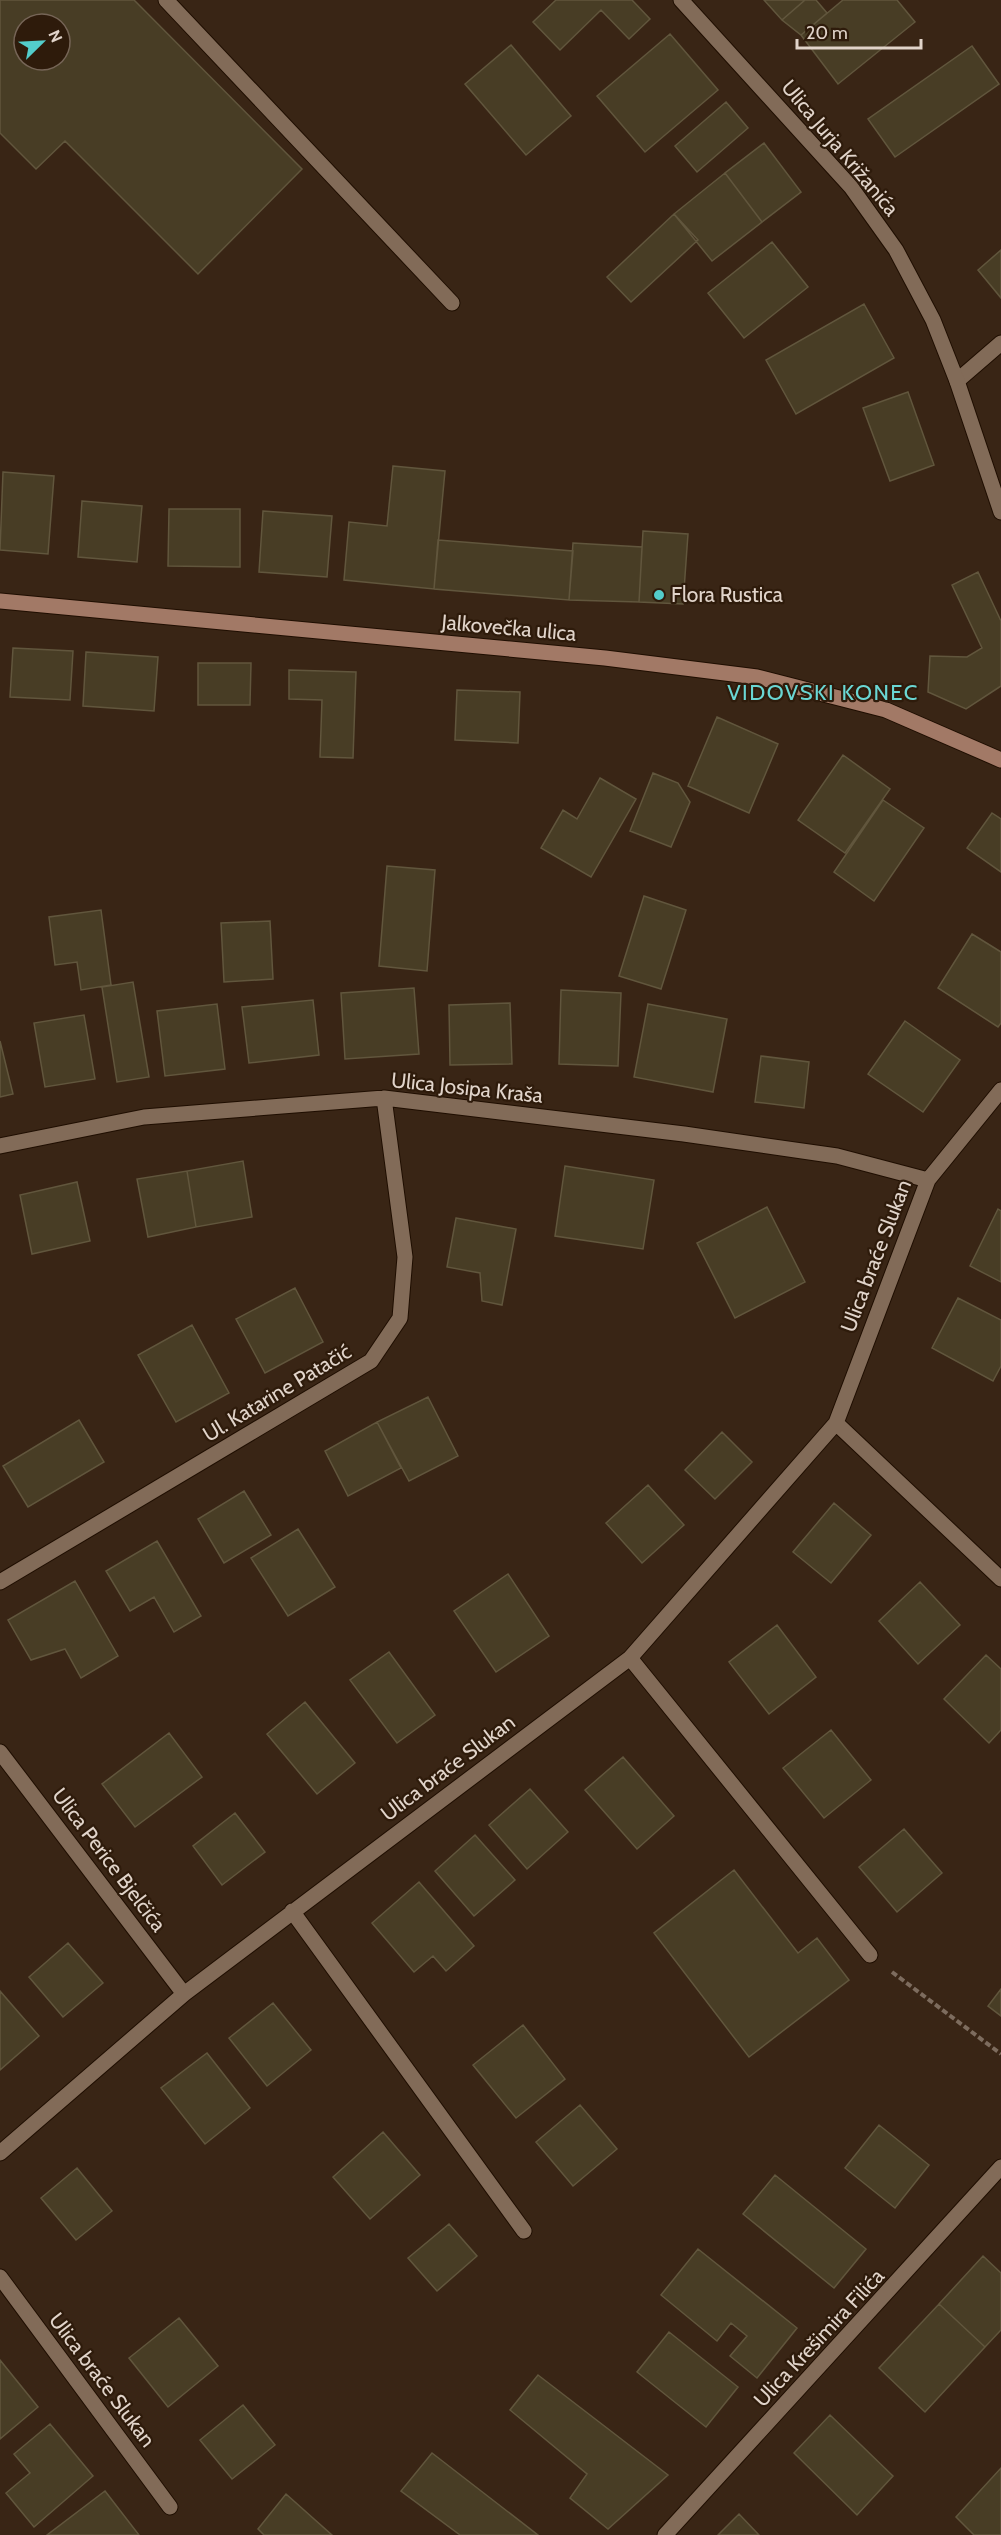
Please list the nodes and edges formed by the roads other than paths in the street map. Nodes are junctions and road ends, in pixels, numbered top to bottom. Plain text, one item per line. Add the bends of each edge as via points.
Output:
1 (166, 0) edge
2 (681, 0) edge
3 (452, 303) dead end
4 (1001, 343) edge
5 (957, 381) junction
6 (1001, 512) edge
7 (0, 601) edge
8 (1001, 760) edge
9 (1001, 1090) edge
10 (384, 1098) junction
11 (0, 1146) edge
12 (928, 1180) junction
13 (836, 1423) junction
14 (1001, 1579) edge
15 (0, 1582) edge
16 (630, 1658) junction
17 (0, 1752) edge
18 (292, 1911) junction
19 (870, 1955) road end
20 (184, 1994) junction
21 (0, 2153) edge
22 (1001, 2166) edge
23 (524, 2231) dead end
24 (0, 2277) edge
25 (170, 2507) dead end
26 (665, 2535) edge

1 - 3 street
2 - 5 street, Ulica Jurja Križanića via 876,218 915,284
4 - 5 street
5 - 6 street, Ulica Jurja Križanića
7 - 8 main road, Jalkovečka ulica via 605,658 757,677 886,710
9 - 12 street, Ulica braće Slukan
10 - 11 street, Ulica Josipa Kraša via 144,1117
10 - 12 street, Ulica Josipa Kraša via 825,1155
10 - 15 street, Ul. Katarine Patačić via 405,1257 400,1318 371,1361
12 - 13 street, Ulica braće Slukan
13 - 14 street
13 - 16 street, Ulica braće Slukan
16 - 18 street, Ulica braće Slukan
16 - 19 street
17 - 20 street, Ulica Perice Bjelčića
18 - 20 street, Ulica braće Slukan
18 - 23 street
20 - 21 street, Ulica braće Slukan
22 - 26 street, Ulica Krešimira Filića
24 - 25 street, Ulica braće Slukan

